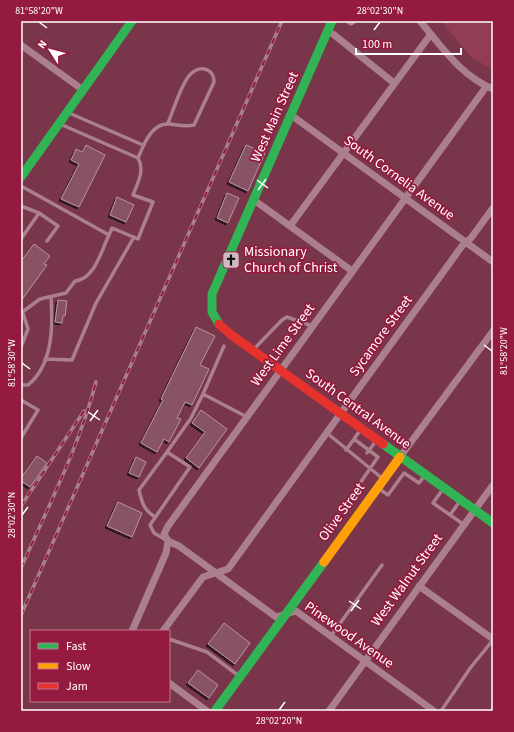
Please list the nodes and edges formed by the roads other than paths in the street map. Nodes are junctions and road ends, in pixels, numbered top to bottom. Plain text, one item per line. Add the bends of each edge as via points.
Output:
1 (132, 21) edge
2 (332, 21) edge
3 (347, 21) edge
4 (356, 21) edge
5 (420, 21) edge
6 (328, 32) junction
7 (431, 34) junction
8 (21, 45) edge
9 (394, 83) junction
10 (490, 88) edge
11 (83, 90) junction
12 (67, 112) junction
13 (291, 115) junction
14 (60, 123) junction
15 (168, 123) junction
16 (143, 146) junction
17 (342, 153) junction
18 (138, 158) junction
19 (21, 177) edge
20 (21, 186) edge
21 (406, 199) junction
22 (254, 200) junction
23 (21, 206) edge
24 (493, 208) edge
25 (39, 213) junction
26 (290, 226) junction
27 (109, 235) junction
28 (134, 237) junction
29 (21, 239) edge
30 (47, 241) dead end
31 (466, 242) junction
32 (493, 262) edge
33 (352, 271) junction
34 (51, 297) junction
35 (212, 312) joint
36 (22, 313) edge
37 (312, 326) junction
38 (493, 331) edge
39 (224, 346) dead end
40 (21, 347) edge
41 (253, 350) junction
42 (45, 359) junction
43 (281, 371) junction
44 (21, 385) edge
45 (203, 394) junction
46 (21, 400) edge
47 (340, 414) junction
48 (247, 417) junction
49 (361, 429) junction
50 (327, 433) junction
51 (21, 438) edge
52 (354, 439) junction
53 (377, 440) junction
54 (346, 450) junction
55 (167, 452) junction
56 (368, 452) junction
57 (400, 457) junction
58 (370, 469) junction
59 (425, 475) junction
60 (383, 480) junction
61 (493, 485) edge
62 (358, 486) dead end
63 (377, 488) junction
64 (444, 488) junction
65 (461, 500) junction
66 (474, 510) junction
67 (450, 515) junction
68 (155, 517) junction
69 (493, 523) edge
70 (463, 524) junction
71 (167, 540) junction
72 (382, 565) dead end
73 (216, 573) junction
74 (419, 586) junction
75 (286, 614) junction
76 (132, 630) edge
77 (164, 630) edge
78 (331, 636) junction
79 (170, 639) edge
80 (493, 640) edge
81 (365, 661) junction
82 (240, 677) junction
83 (170, 684) edge
84 (207, 711) edge
85 (215, 711) edge
86 (329, 711) edge
87 (434, 711) edge
88 (441, 711) edge

1 - 11 main road
2 - 6 main road, West Main Street
3 - 4 lane via 351,24
5 - 7 street
6 - 9 street
6 - 13 main road, West Main Street
7 - 9 street
7 - 10 street via 459,67 475,81
8 - 11 street
9 - 17 street
10 - 21 street, West Lime Street
11 - 12 main road
12 - 14 main road
12 - 16 lane
13 - 17 street, South Cornelia Avenue
13 - 22 main road, West Main Street
14 - 18 lane
14 - 19 main road
15 - 15 lane via 187,127 194,125 214,82 211,71 204,68 196,69 188,76
15 - 16 lane via 153,130
16 - 18 lane
17 - 21 street, South Cornelia Avenue
17 - 26 street
18 - 28 lane via 142,164 142,171 133,195 154,202 138,239
20 - 27 lane
21 - 31 street, South Cornelia Avenue
21 - 33 street, West Lime Street
22 - 26 street
22 - 35 main road, West Main Street via 212,294
23 - 25 lane
24 - 31 street, Sycamore Street
25 - 29 lane
25 - 30 lane via 58,226
26 - 33 street
27 - 28 lane via 112,228
27 - 34 lane via 90,274 83,280 75,281 66,293
28 - 42 lane via 96,303 72,360
31 - 32 street, South Cornelia Avenue
31 - 47 street, Sycamore Street
33 - 37 street, West Lime Street
34 - 36 lane via 40,299
34 - 42 lane via 52,314
35 - 41 main road, South Central Avenue via 219,325
36 - 40 lane via 28,330
37 - 41 lane via 287,317
37 - 43 street, West Lime Street
38 - 57 street, Olive Street
39 - 45 lane
41 - 43 main road, South Central Avenue
42 - 44 lane via 42,370 35,379 28,385
43 - 47 main road, South Central Avenue
43 - 48 street, West Lime Street
45 - 48 lane
45 - 55 lane via 192,418
46 - 51 lane via 38,410
47 - 49 main road, South Central Avenue
47 - 50 street, Sycamore Street
48 - 71 street, West Lime Street via 168,526 164,534
49 - 52 lane
49 - 53 main road, South Central Avenue
50 - 54 lane
50 - 73 street, Sycamore Street via 228,569
52 - 54 lane
52 - 56 lane
53 - 56 lane
53 - 57 main road, South Central Avenue
54 - 58 lane via 362,460
55 - 68 lane via 139,490 143,506
55 - 68 lane via 190,468
56 - 58 lane via 378,457
57 - 59 main road, South Central Avenue
57 - 60 main road, Olive Street
58 - 60 lane
58 - 62 lane
59 - 63 lane via 419,483 404,473 388,495
59 - 64 main road, South Central Avenue
60 - 63 main road, Olive Street
61 - 66 street, West Walnut Street
63 - 75 main road, Olive Street
64 - 65 main road, South Central Avenue
64 - 67 lane via 433,503
65 - 66 main road, South Central Avenue
65 - 67 lane
66 - 69 main road, South Central Avenue
66 - 70 street, West Walnut Street
67 - 70 lane
68 - 71 lane via 150,525 154,533
70 - 74 street, West Walnut Street
71 - 73 street, Pinewood Avenue
71 - 76 street, West Lime Street via 166,552
72 - 78 lane
73 - 75 street, Pinewood Avenue via 276,616
73 - 77 street, Sycamore Street via 203,577
74 - 80 street
74 - 81 street, West Walnut Street
75 - 78 street, Pinewood Avenue via 296,612
75 - 82 main road, Olive Street
78 - 81 street, Pinewood Avenue
79 - 82 lane via 207,652
80 - 88 lane
81 - 86 street, West Walnut Street
81 - 87 street, Pinewood Avenue
82 - 85 main road, Olive Street
83 - 84 street

